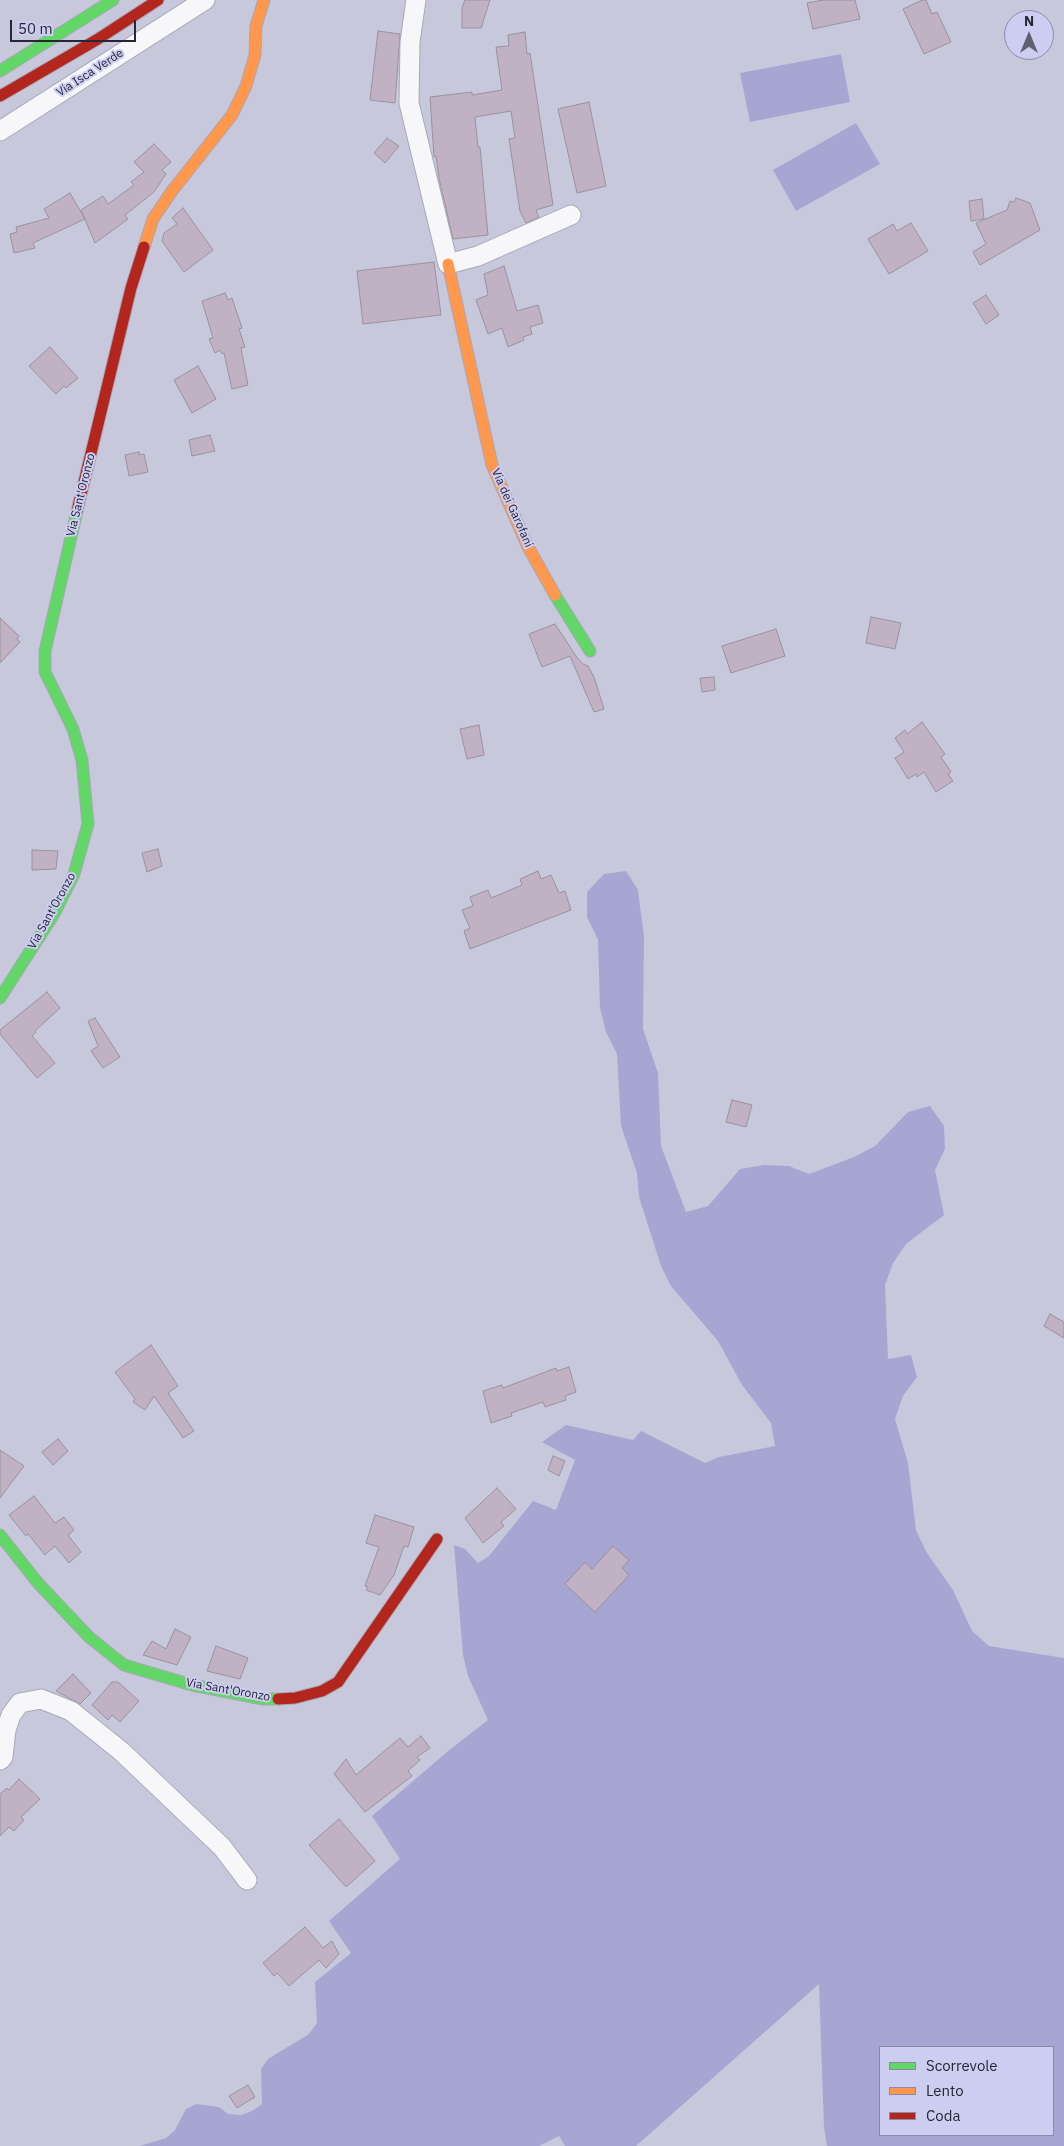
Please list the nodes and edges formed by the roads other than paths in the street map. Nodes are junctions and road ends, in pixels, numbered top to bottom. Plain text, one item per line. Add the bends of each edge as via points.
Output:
1 (113, 0) edge
2 (158, 0) edge
3 (205, 0) edge
4 (264, 0) edge
5 (416, 0) edge
6 (0, 71) edge
7 (0, 96) edge
8 (0, 131) edge
9 (571, 214) dead end
10 (448, 264) junction
11 (590, 651) dead end
12 (0, 998) edge
13 (0, 1535) edge
14 (437, 1539) dead end
15 (0, 1760) edge
16 (247, 1880) dead end

1 - 6 main road
2 - 7 main road
3 - 8 street, Via Isca Verde
4 - 12 main road, Via Sant'Oronzo via 256,26 255,56 246,86 232,115 152,219 131,288 59,584 46,651 46,672 73,729 82,760 88,824 74,874 54,914
5 - 10 street, Via dei Garofani via 410,42 409,103
9 - 10 street via 478,256
10 - 11 main road, Via dei Garofani via 492,465 527,545
13 - 14 main road, Via Sant'Oronzo via 38,1583 89,1637 124,1665 192,1685 263,1699 295,1698 322,1691 338,1682
15 - 16 street via 11,1715 20,1703 41,1699 71,1711 120,1751 222,1847

